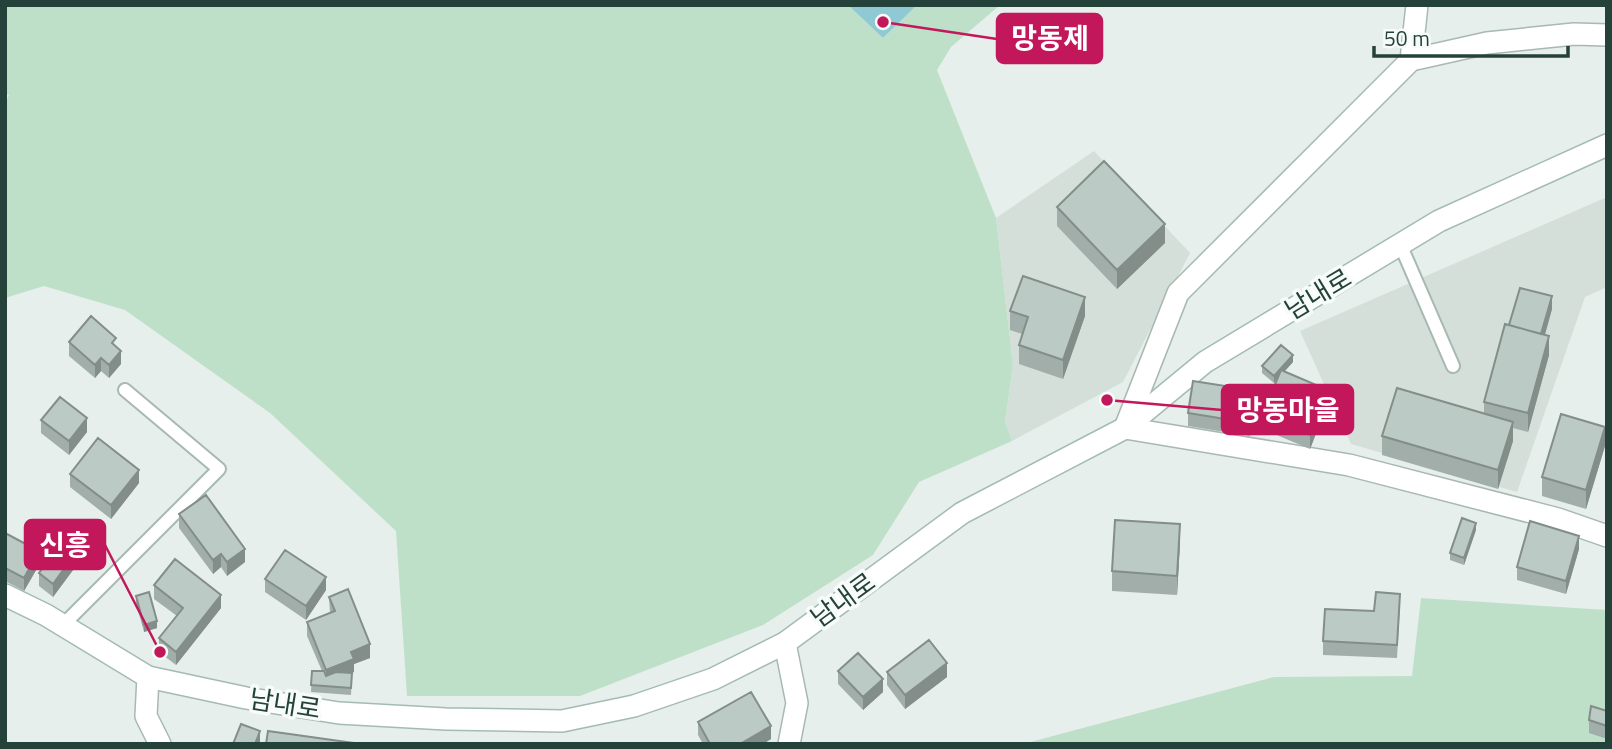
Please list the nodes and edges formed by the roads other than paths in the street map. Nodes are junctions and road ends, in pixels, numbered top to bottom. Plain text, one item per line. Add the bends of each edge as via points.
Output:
1 (1418, 5) edge
2 (1607, 35) edge
3 (1412, 60) junction
4 (1607, 145) edge
5 (1401, 244) junction
6 (1452, 366) dead end
7 (125, 390) dead end
8 (1125, 428) junction
9 (1607, 536) edge
10 (5, 595) edge
11 (63, 625) junction
12 (785, 643) junction
13 (148, 677) junction
14 (160, 744) edge
15 (789, 744) edge

1 - 3 street
2 - 3 street via 1488,43
3 - 8 street via 1178,293
4 - 5 street, 남내로 via 1439,220
5 - 6 lane
5 - 8 street, 남내로 via 1205,362
7 - 11 lane via 219,469
8 - 9 street via 1349,465 1559,519
8 - 12 street, 남내로 via 962,513
10 - 11 street, 남내로
11 - 13 street, 남내로
12 - 13 street, 남내로 via 713,679 634,706 562,721 339,713
12 - 15 street via 797,703
13 - 14 street via 146,716

